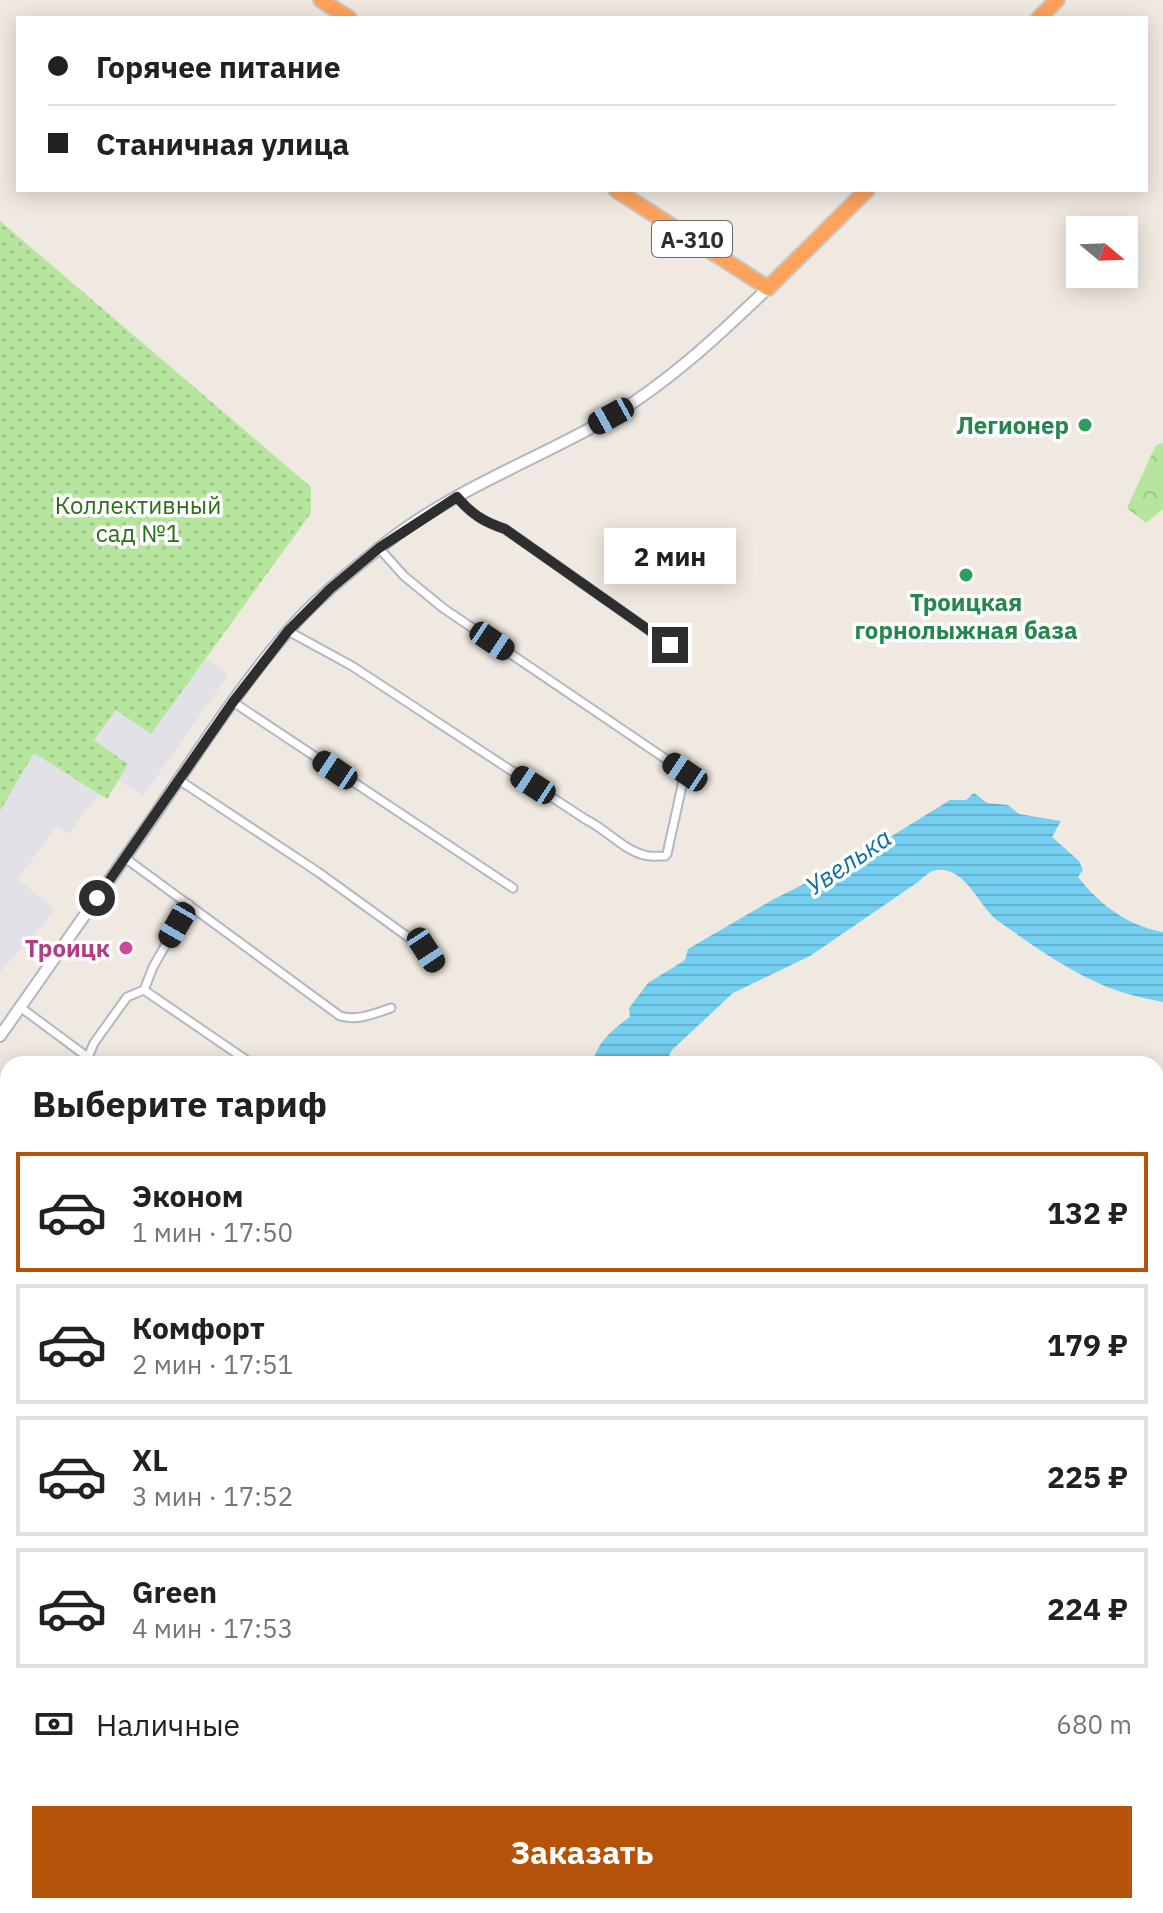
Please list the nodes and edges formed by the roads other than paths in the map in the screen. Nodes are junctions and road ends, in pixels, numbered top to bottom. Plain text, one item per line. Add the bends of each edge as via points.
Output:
1 (321, 0) edge
2 (1057, 0) edge
3 (346, 16) edge
4 (1041, 16) edge
5 (619, 192) edge
6 (865, 192) edge
7 (768, 288) junction
8 (457, 497) junction
9 (379, 548) junction
10 (288, 631) junction
11 (670, 645) dead end
12 (233, 702) junction
13 (179, 780) junction
14 (125, 858) junction
15 (513, 888) dead end
16 (189, 904) junction
17 (436, 965) dead end
18 (144, 990) junction
19 (20, 1007) junction
20 (391, 1008) dead end
21 (0, 1036) edge
22 (81, 1056) edge
23 (89, 1056) edge
24 (240, 1056) edge

1 - 3 highway
2 - 4 highway
5 - 7 highway, А-310
6 - 7 highway
7 - 8 main road via 686,364 634,401
8 - 9 main road
8 - 11 street via 483,521 505,529
9 - 10 main road
9 - 10 street via 443,608 685,772 666,855 646,856 628,848 352,666
10 - 12 main road
12 - 13 main road
12 - 15 street
13 - 14 main road
13 - 17 street via 426,950
14 - 16 street
14 - 19 main road
16 - 18 street
16 - 20 street via 340,1016 351,1019
18 - 23 street via 127,997
18 - 24 street
19 - 21 main road
19 - 22 street

